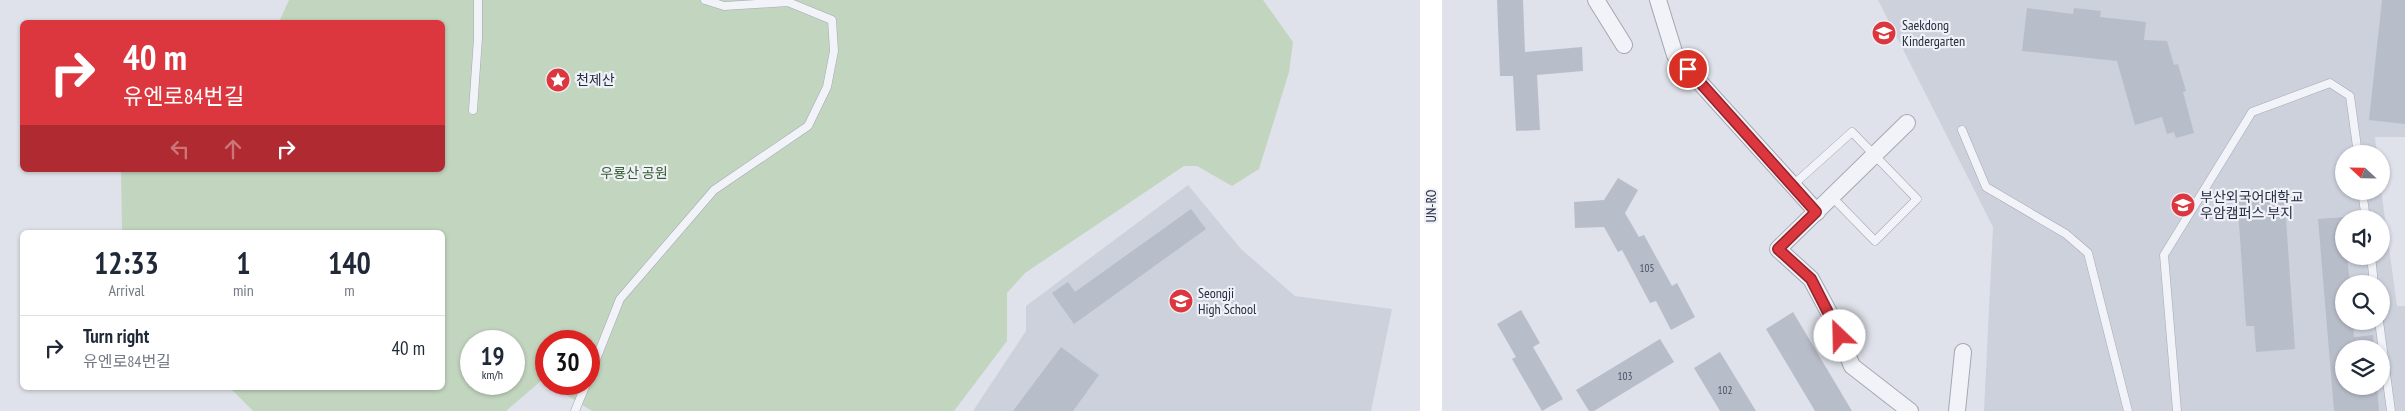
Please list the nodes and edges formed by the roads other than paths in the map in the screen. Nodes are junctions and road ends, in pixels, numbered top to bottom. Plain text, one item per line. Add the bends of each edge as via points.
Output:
1 (478, 0) edge
2 (706, 0) edge
3 (1431, 0) edge
4 (1596, 0) edge
5 (1658, 0) edge
6 (1624, 45) dead end
7 (473, 110) dead end
8 (1907, 123) dead end
9 (1962, 130) dead end
10 (2357, 145) edge
11 (1874, 154) junction
12 (1794, 186) junction
13 (1832, 197) junction
14 (1816, 212) junction
15 (2380, 330) edge
16 (600, 349) edge
17 (1963, 352) dead end
18 (582, 395) edge
19 (575, 411) edge
20 (1431, 411) edge
21 (1910, 411) edge
22 (1957, 411) edge
23 (2128, 411) edge
24 (2177, 411) edge
25 (2391, 411) edge

1 - 7 lane
2 - 16 lane via 724,6 788,2 832,20 834,51 827,88 808,126 714,190 620,299
3 - 20 main road, UN-RO
4 - 6 street
5 - 12 street via 1675,54
8 - 11 street
9 - 23 lane via 1986,187 2066,234 2088,254
10 - 24 lane via 2350,96 2330,83 2252,112 2164,255
11 - 12 lane via 1852,132
11 - 13 street
11 - 13 lane via 1917,199 1875,241
12 - 14 street
13 - 14 street
14 - 21 street via 1778,249 1811,279 1852,366
15 - 25 lane
17 - 22 street
18 - 19 lane

